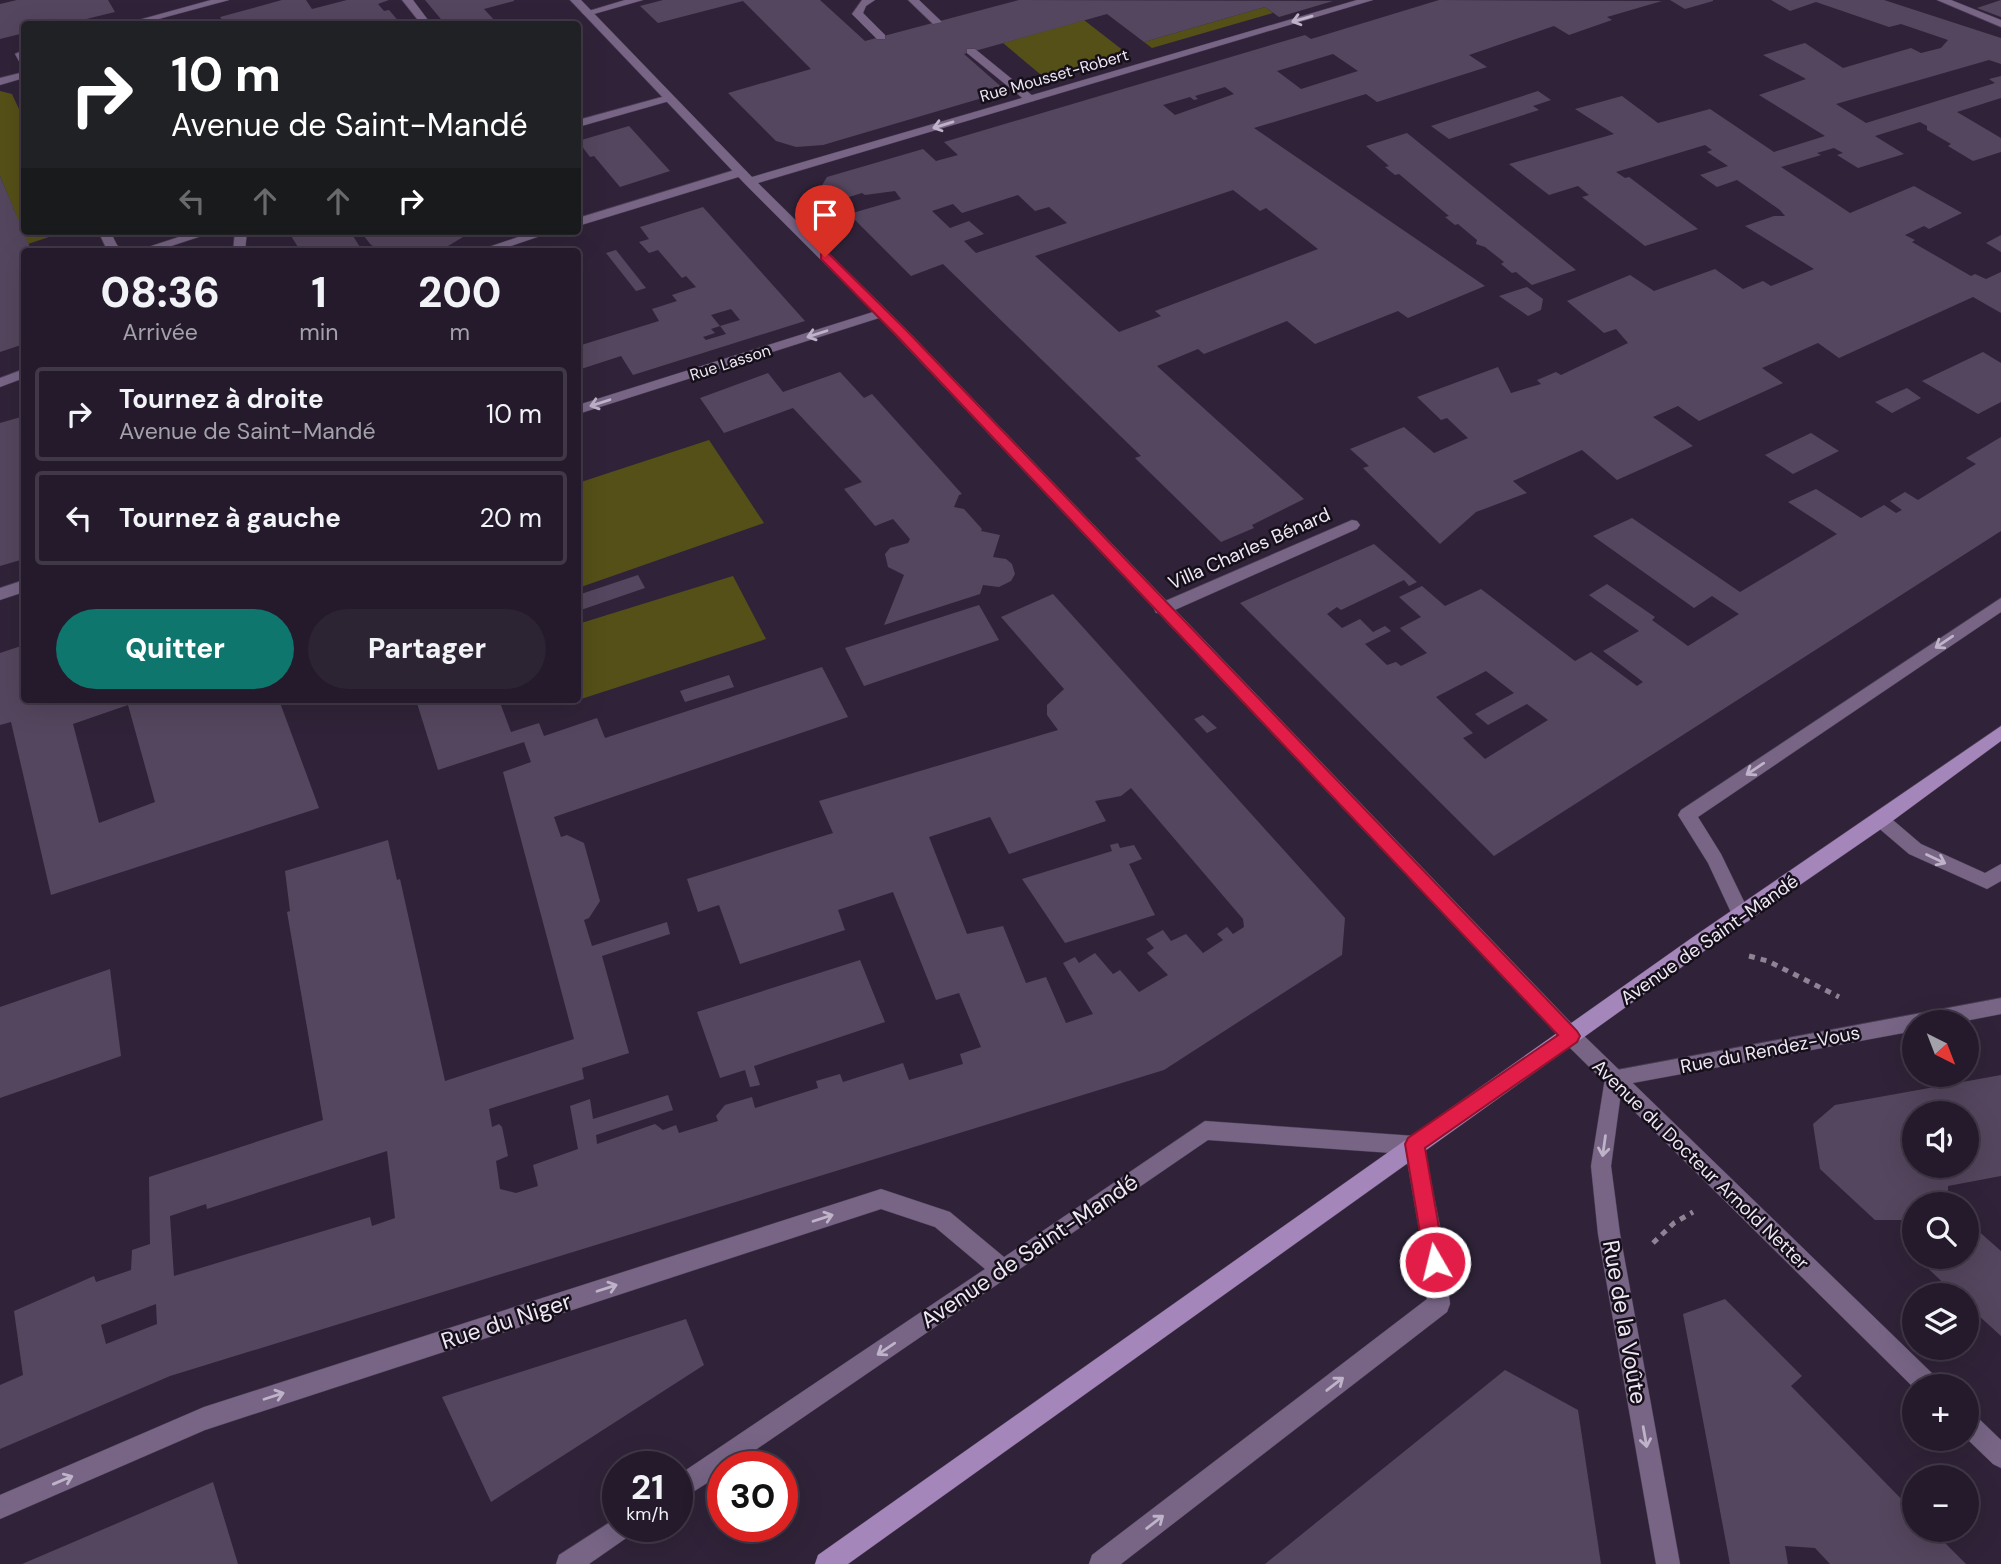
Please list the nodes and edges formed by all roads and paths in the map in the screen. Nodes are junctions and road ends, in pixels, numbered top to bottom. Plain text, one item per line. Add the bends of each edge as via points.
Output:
1 (223, 0) edge
2 (407, 0) edge
3 (575, 0) edge
4 (638, 0) edge
5 (870, 0) edge
6 (913, 0) edge
7 (1368, 0) edge
8 (1942, 0) edge
9 (587, 13) junction
10 (142, 21) edge
11 (424, 21) edge
12 (937, 22) dead end
13 (2001, 24) edge
14 (881, 37) dead end
15 (971, 51) dead end
16 (21, 76) edge
17 (0, 82) edge
18 (669, 98) junction
19 (1030, 99) junction
20 (581, 123) edge
21 (745, 177) junction
22 (581, 221) edge
23 (197, 235) edge
24 (536, 235) edge
25 (153, 248) edge
26 (493, 248) edge
27 (882, 313) junction
28 (21, 374) edge
29 (0, 383) edge
30 (581, 409) edge
31 (1352, 525) dead end
32 (21, 587) edge
33 (0, 594) edge
34 (2001, 604) edge
35 (1162, 609) junction
36 (2001, 732) edge
37 (1881, 820) junction
38 (2001, 871) edge
39 (1742, 916) junction
40 (1700, 943) junction
41 (1850, 1002) dead end
42 (2001, 1006) edge
43 (1571, 1036) junction
44 (1613, 1078) junction
45 (1415, 1144) junction
46 (1687, 1217) dead end
47 (1652, 1254) dead end
48 (1003, 1270) junction
49 (1916, 1374) edge
50 (1979, 1435) edge
51 (2001, 1456) edge
52 (693, 1479) edge
53 (0, 1507) edge
54 (602, 1541) edge
55 (568, 1564) edge
56 (827, 1564) edge
57 (1101, 1564) edge
58 (1668, 1564) edge

1 - 10 street
2 - 11 street
3 - 9 street, Avenue du Docteur Arnold Netter
4 - 9 street
5 - 14 street via 857,14
6 - 12 street
7 -> 19 street, Rue Mousset-Robert
8 - 13 street
9 - 18 street, Avenue du Docteur Arnold Netter
15 - 19 street
16 - 17 street
18 - 20 street
18 - 21 street, Avenue du Docteur Arnold Netter
19 -> 21 street, Rue Mousset-Robert
21 - 22 street, Rue Mousset-Robert
21 - 27 street, Avenue du Docteur Arnold Netter
23 - 25 street
24 - 26 street
27 -> 30 street, Rue Lasson
27 - 35 street, Avenue du Docteur Arnold Netter
28 - 29 street
31 - 35 street, Villa Charles Bénard
32 - 33 street
34 -> 39 street via 1687,815 1715,859
35 - 43 street, Avenue du Docteur Arnold Netter
36 - 37 main road, Avenue de Saint-Mandé
37 -> 38 street via 1915,849 1987,882
37 - 39 main road, Avenue de Saint-Mandé
39 - 40 main road, Avenue de Saint-Mandé
40 - 41 path, Rue du Rendez-Vous via 1768,961
40 - 43 main road, Avenue de Saint-Mandé
42 - 44 street, Rue du Rendez-Vous
43 - 44 street, Avenue du Docteur Arnold Netter
43 - 45 main road, Avenue de Saint-Mandé
44 - 49 street, Avenue du Docteur Arnold Netter
44 -> 58 street, Rue de la Voûte via 1601,1166
45 - 48 street, Avenue de Saint-Mandé via 1205,1130
45 - 56 main road, Avenue de Saint-Mandé
57 -> 45 street via 1440,1304
46 - 47 path, Rue de la Voûte via 1654,1241
48 -> 52 street, Avenue de Saint-Mandé
53 -> 48 street, Rue du Niger via 204,1419 881,1199 942,1219
50 - 51 street
54 - 55 street

